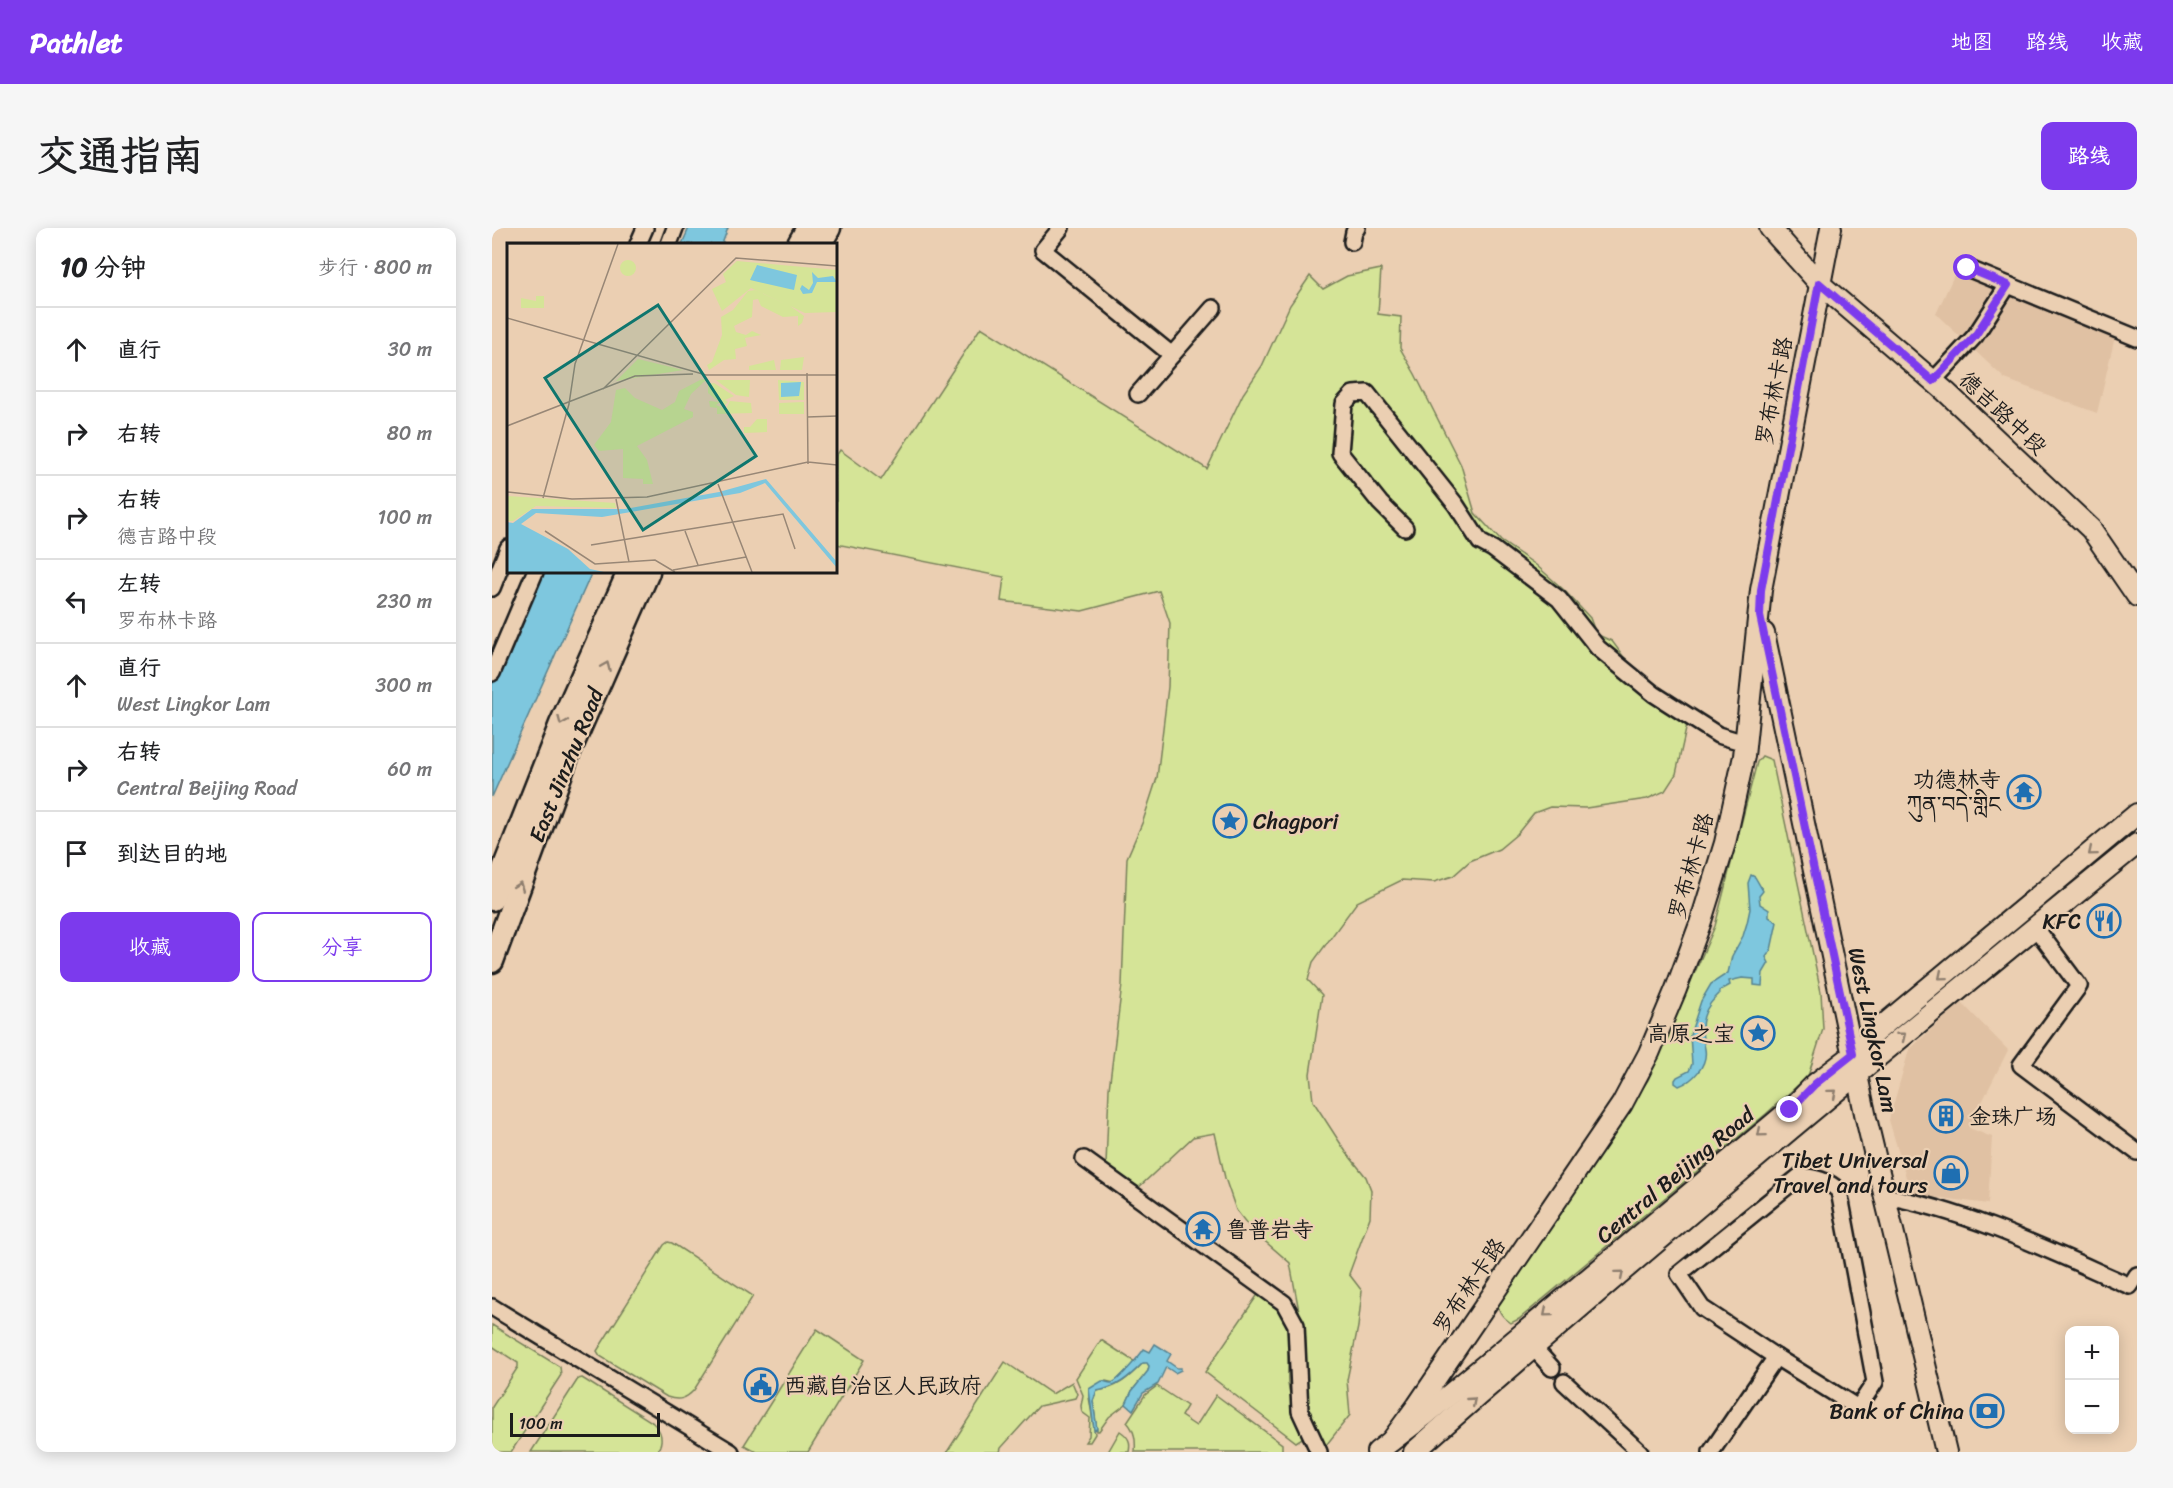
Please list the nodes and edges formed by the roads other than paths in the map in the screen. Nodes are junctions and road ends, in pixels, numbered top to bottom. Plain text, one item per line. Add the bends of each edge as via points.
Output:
1 (645, 228) edge
2 (675, 228) edge
3 (808, 228) edge
4 (829, 228) edge
5 (1061, 228) edge
6 (1770, 228) edge
7 (1831, 228) edge
8 (638, 243) edge
9 (669, 243) edge
10 (800, 243) edge
11 (821, 243) edge
12 (1967, 268) dead end
13 (1819, 283) junction
14 (2008, 285) junction
15 (1214, 308) dead end
16 (2137, 338) edge
17 (1172, 355) junction
18 (1933, 381) junction
19 (1138, 394) dead end
20 (1405, 528) dead end
21 (507, 550) edge
22 (535, 573) edge
23 (629, 573) edge
24 (648, 573) edge
25 (492, 588) edge
26 (2137, 596) edge
27 (1760, 616) junction
28 (492, 673) edge
29 (1745, 743) junction
30 (2137, 814) edge
31 (2137, 844) edge
32 (492, 899) edge
33 (2035, 927) junction
34 (492, 961) edge
35 (1855, 1064) junction
36 (2137, 1152) edge
37 (1084, 1159) dead end
38 (1885, 1196) junction
39 (2137, 1275) edge
40 (492, 1307) edge
41 (1533, 1347) junction
42 (1776, 1357) junction
43 (1552, 1368) dead end
44 (1564, 1382) dead end
45 (1384, 1446) edge
46 (731, 1452) edge
47 (1319, 1452) edge
48 (1414, 1452) edge
49 (1640, 1452) edge
50 (1712, 1452) edge
51 (1946, 1452) edge

1 - 8 street
2 - 9 street
3 - 10 highway
4 - 11 highway
5 - 17 street via 1043,250
6 - 13 main road, 德吉路中段
7 - 13 main road, 罗布林卡路
12 - 14 street
13 - 18 main road, 德吉路中段
13 - 27 main road, 罗布林卡路 via 1761,590
14 - 16 street
14 - 18 street via 1975,336
15 - 17 street
17 - 19 street
18 - 26 main road, 德吉路中段 via 2091,529
20 - 29 street via 1340,453 1344,404 1353,394 1367,393 1456,504 1480,543 1559,600 1598,648 1678,711 1718,735
21 - 25 street
22 - 28 street
23 -> 32 highway, East Jinzhu Road via 561,724
34 -> 24 highway, East Jinzhu Road via 568,754
27 - 29 main road, 罗布林卡路
27 - 35 main road, West Lingkor Lam
29 - 45 main road, 罗布林卡路 via 1725,843 1707,903 1649,1053 1622,1104 1417,1406
30 -> 35 main road, Central Beijing Road via 1874,1033
31 - 33 main road, Central Beijing Road
35 -> 33 main road, Central Beijing Road
33 - 36 street via 2079,986 2021,1065
35 - 38 main road, West Lingkor Lam
41 -> 35 main road, Central Beijing Road
35 -> 45 main road, Central Beijing Road via 1815,1084 1790,1110
37 - 47 street via 1284,1303 1296,1325 1300,1411
38 - 39 street via 1922,1203 2011,1234 2130,1286
38 - 51 main road, West Lingkor Lam
40 - 46 street
41 - 43 street
48 -> 41 main road, Central Beijing Road
42 - 42 street via 1702,1308 1679,1274 1800,1176 1819,1179 1839,1191 1875,1382 1858,1408
42 - 50 street
44 - 49 street

